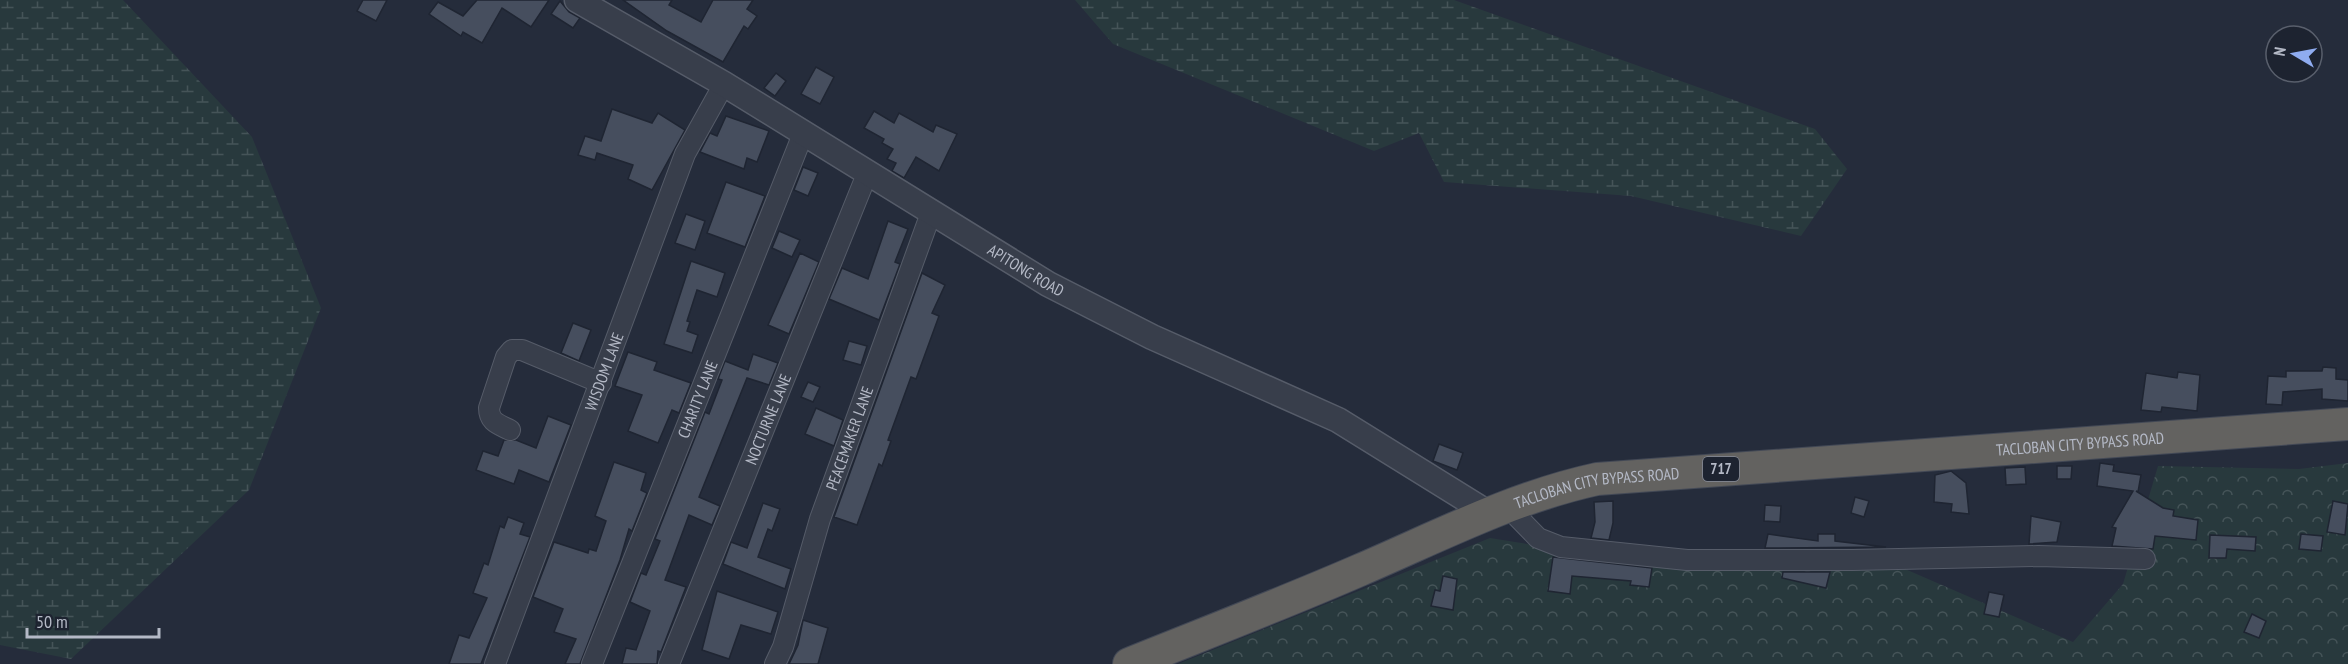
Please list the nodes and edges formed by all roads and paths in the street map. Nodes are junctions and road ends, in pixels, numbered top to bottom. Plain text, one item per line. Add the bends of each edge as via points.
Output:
1 (577, 0) edge
2 (724, 84) junction
3 (803, 134) junction
4 (867, 174) junction
5 (931, 213) junction
6 (600, 383) junction
7 (2348, 424) edge
8 (510, 430) dead end
9 (1497, 509) junction
10 (2145, 559) dead end
11 (495, 664) edge
12 (592, 664) edge
13 (669, 664) edge
14 (776, 664) edge
15 (1129, 664) edge

1 - 2 street, APITONG ROAD
2 - 3 street, APITONG ROAD
2 - 6 street, WISDOM LANE via 685,154
3 - 4 street, APITONG ROAD
3 - 12 street, CHARITY LANE
4 - 5 street, APITONG ROAD
4 - 13 street, NOCTURNE LANE
5 - 9 street, APITONG ROAD via 1048,284 1131,327 1338,420
5 - 14 street, PEACEMAKER LANE via 820,519
6 - 8 street via 522,350 512,350 489,408 489,417
6 - 11 street, WISDOM LANE
7 - 9 highway, TACLOBAN CITY BYPASS ROAD / 717 via 1619,477 1555,488
9 - 10 street via 1538,538 1561,547 1687,560 2038,556
9 - 15 highway, TACLOBAN CITY BYPASS ROAD / 717 via 1358,571

